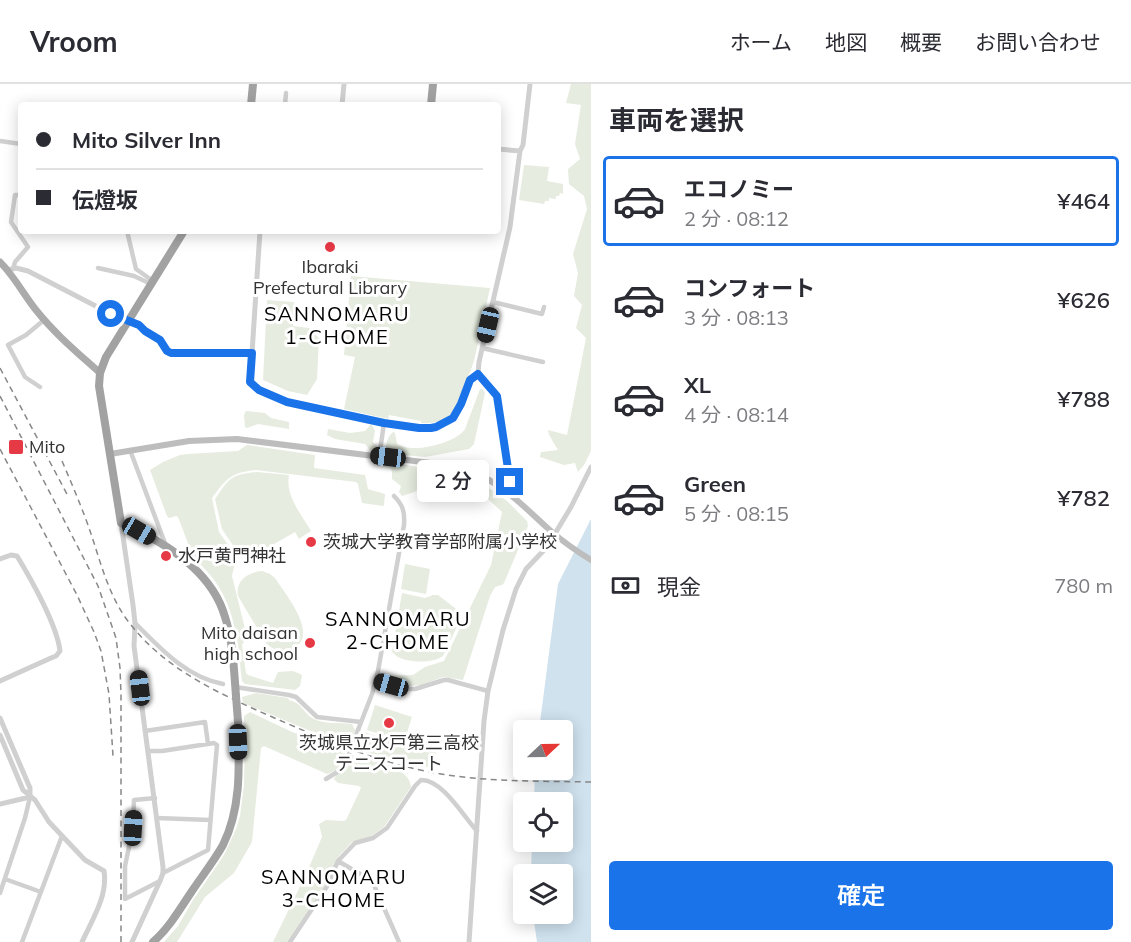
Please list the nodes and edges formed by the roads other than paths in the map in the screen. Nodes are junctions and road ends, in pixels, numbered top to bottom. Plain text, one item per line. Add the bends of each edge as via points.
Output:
1 (253, 84) edge
2 (344, 84) edge
3 (433, 84) edge
4 (530, 84) edge
5 (286, 93) dead end
6 (251, 102) edge
7 (285, 102) edge
8 (342, 102) edge
9 (431, 102) edge
10 (0, 141) edge
11 (18, 144) edge
12 (501, 149) edge
13 (520, 151) junction
14 (18, 195) edge
15 (18, 232) edge
16 (19, 234) edge
17 (128, 234) edge
18 (182, 234) edge
19 (260, 234) edge
20 (0, 262) edge
21 (98, 268) dead end
22 (10, 269) junction
23 (152, 283) junction
24 (493, 302) junction
25 (544, 308) dead end
26 (44, 320) junction
27 (128, 321) junction
28 (482, 348) junction
29 (252, 353) junction
30 (543, 362) dead end
31 (100, 372) junction
32 (478, 374) junction
33 (40, 387) dead end
34 (384, 423) junction
35 (130, 450) junction
36 (110, 454) junction
37 (379, 465) dead end
38 (591, 467) edge
39 (508, 491) junction
40 (394, 496) dead end
41 (121, 523) junction
42 (555, 534) junction
43 (167, 548) junction
44 (0, 560) edge
45 (591, 560) edge
46 (135, 623) junction
47 (376, 680) junction
48 (0, 681) edge
49 (223, 684) dead end
50 (235, 687) junction
51 (488, 691) junction
52 (0, 718) edge
53 (361, 722) junction
54 (146, 731) junction
55 (0, 735) edge
56 (208, 744) junction
57 (148, 751) junction
58 (326, 779) dead end
59 (30, 797) junction
60 (154, 798) junction
61 (0, 804) edge
62 (157, 818) junction
63 (210, 820) junction
64 (477, 831) junction
65 (62, 836) junction
66 (338, 861) junction
67 (163, 873) junction
68 (5, 879) junction
69 (160, 881) junction
70 (41, 892) junction
71 (0, 893) edge
72 (22, 942) edge
73 (82, 942) edge
74 (132, 942) edge
75 (153, 942) edge
76 (290, 942) edge
77 (399, 942) edge
78 (469, 942) edge

1 - 6 highway
2 - 8 street
3 - 9 highway
4 - 13 street
5 - 7 street
10 - 11 street
12 - 13 street
13 - 24 street via 510,227
14 - 15 street via 11,222
16 - 22 street via 28,247
17 - 23 street via 136,269
18 - 23 highway
19 - 29 street
20 - 22 main road
21 - 23 street
22 - 26 main road
22 - 27 street via 28,271
23 - 27 highway
24 - 25 street via 542,314
24 - 28 street
26 - 31 main road
26 - 33 street via 9,345 25,377
27 - 29 street via 160,340 171,353
27 - 31 highway
28 - 30 street
28 - 32 street
29 - 34 street via 250,382 259,390 287,402
31 - 36 highway
32 - 34 street via 470,380 456,414 449,421 431,428
32 - 39 street via 497,396 510,475
34 - 37 street, bridge
35 - 36 main road
35 - 39 main road via 203,439 246,440 455,466
35 - 43 street
36 - 41 highway
38 - 42 street
39 - 42 main road
40 - 47 street via 404,508 404,525
41 - 43 highway
41 - 46 street
42 - 45 main road
42 - 51 street via 521,578 502,630
43 - 50 highway via 198,571 218,598 228,626
44 - 48 street via 17,556 44,608 60,651
46 - 49 street via 177,663 202,678
46 - 54 street via 134,646
47 - 51 street via 406,689 444,680
47 - 53 street
50 - 53 street via 296,697 317,717
50 - 75 highway, bridge via 239,761 237,799 229,830 214,858
51 - 64 street
52 - 59 street via 30,788
53 - 58 street, bridge via 342,769
54 - 56 street via 205,722
54 - 57 street
55 - 59 street via 23,790
56 - 57 street
56 - 63 street via 217,745
57 - 60 street
59 - 61 street
59 - 65 street
59 - 68 street
60 - 62 street
60 - 69 street via 134,800 125,899
62 - 63 street
62 - 67 street
63 - 67 street via 208,850
64 - 66 street via 444,792 424,780 415,786 387,828 373,838 355,843
64 - 78 street
65 - 70 street
65 - 73 street via 105,874 101,902
66 - 76 street via 328,885
66 - 77 street via 369,879
67 - 69 street
68 - 70 street
68 - 71 street
69 - 74 street
70 - 72 street

